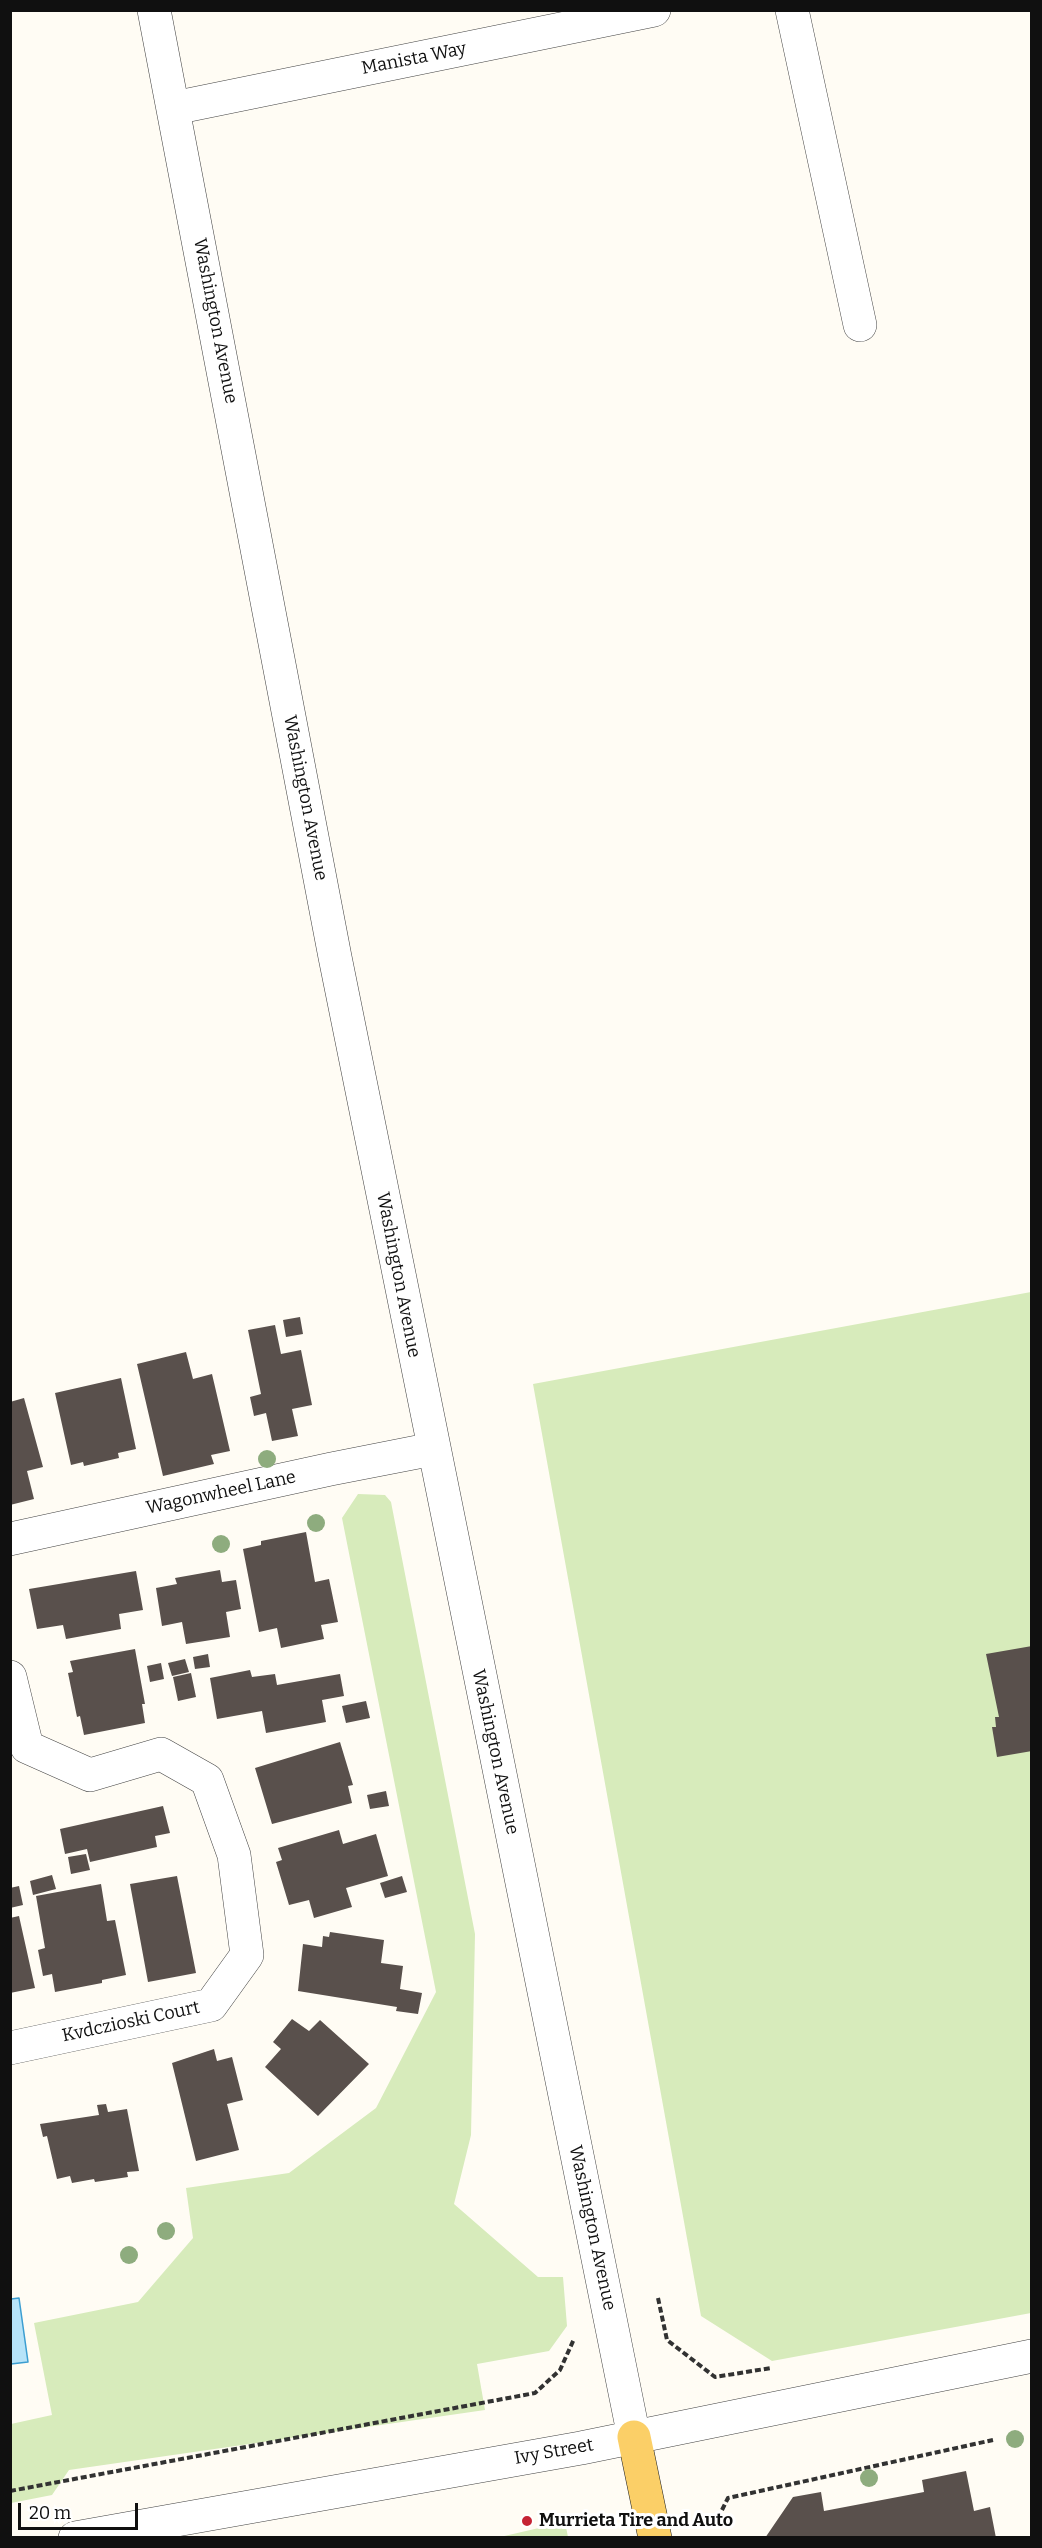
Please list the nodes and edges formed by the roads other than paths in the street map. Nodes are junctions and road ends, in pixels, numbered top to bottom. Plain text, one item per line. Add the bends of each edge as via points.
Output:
1 (154, 10) edge
2 (654, 10) edge
3 (792, 10) edge
4 (174, 108) junction
5 (860, 325) dead end
6 (433, 1449) junction
7 (10, 1539) edge
8 (10, 1677) edge
9 (10, 2048) edge
10 (1032, 2356) edge
11 (634, 2438) junction
12 (75, 2538) edge
13 (655, 2538) edge

1 - 4 street, Washington Avenue
2 - 4 street, Manista Way
3 - 5 street
4 - 6 street, Washington Avenue
6 - 7 street, Wagonwheel Lane
6 - 11 street, Washington Avenue
8 - 9 street, Kvdczioski Court via 27,1747 90,1775 160,1754 207,1780 234,1856 247,1955 211,2005
10 - 11 street, Ivy Street
11 - 12 street, Ivy Street
11 - 13 main road, Washington Avenue

